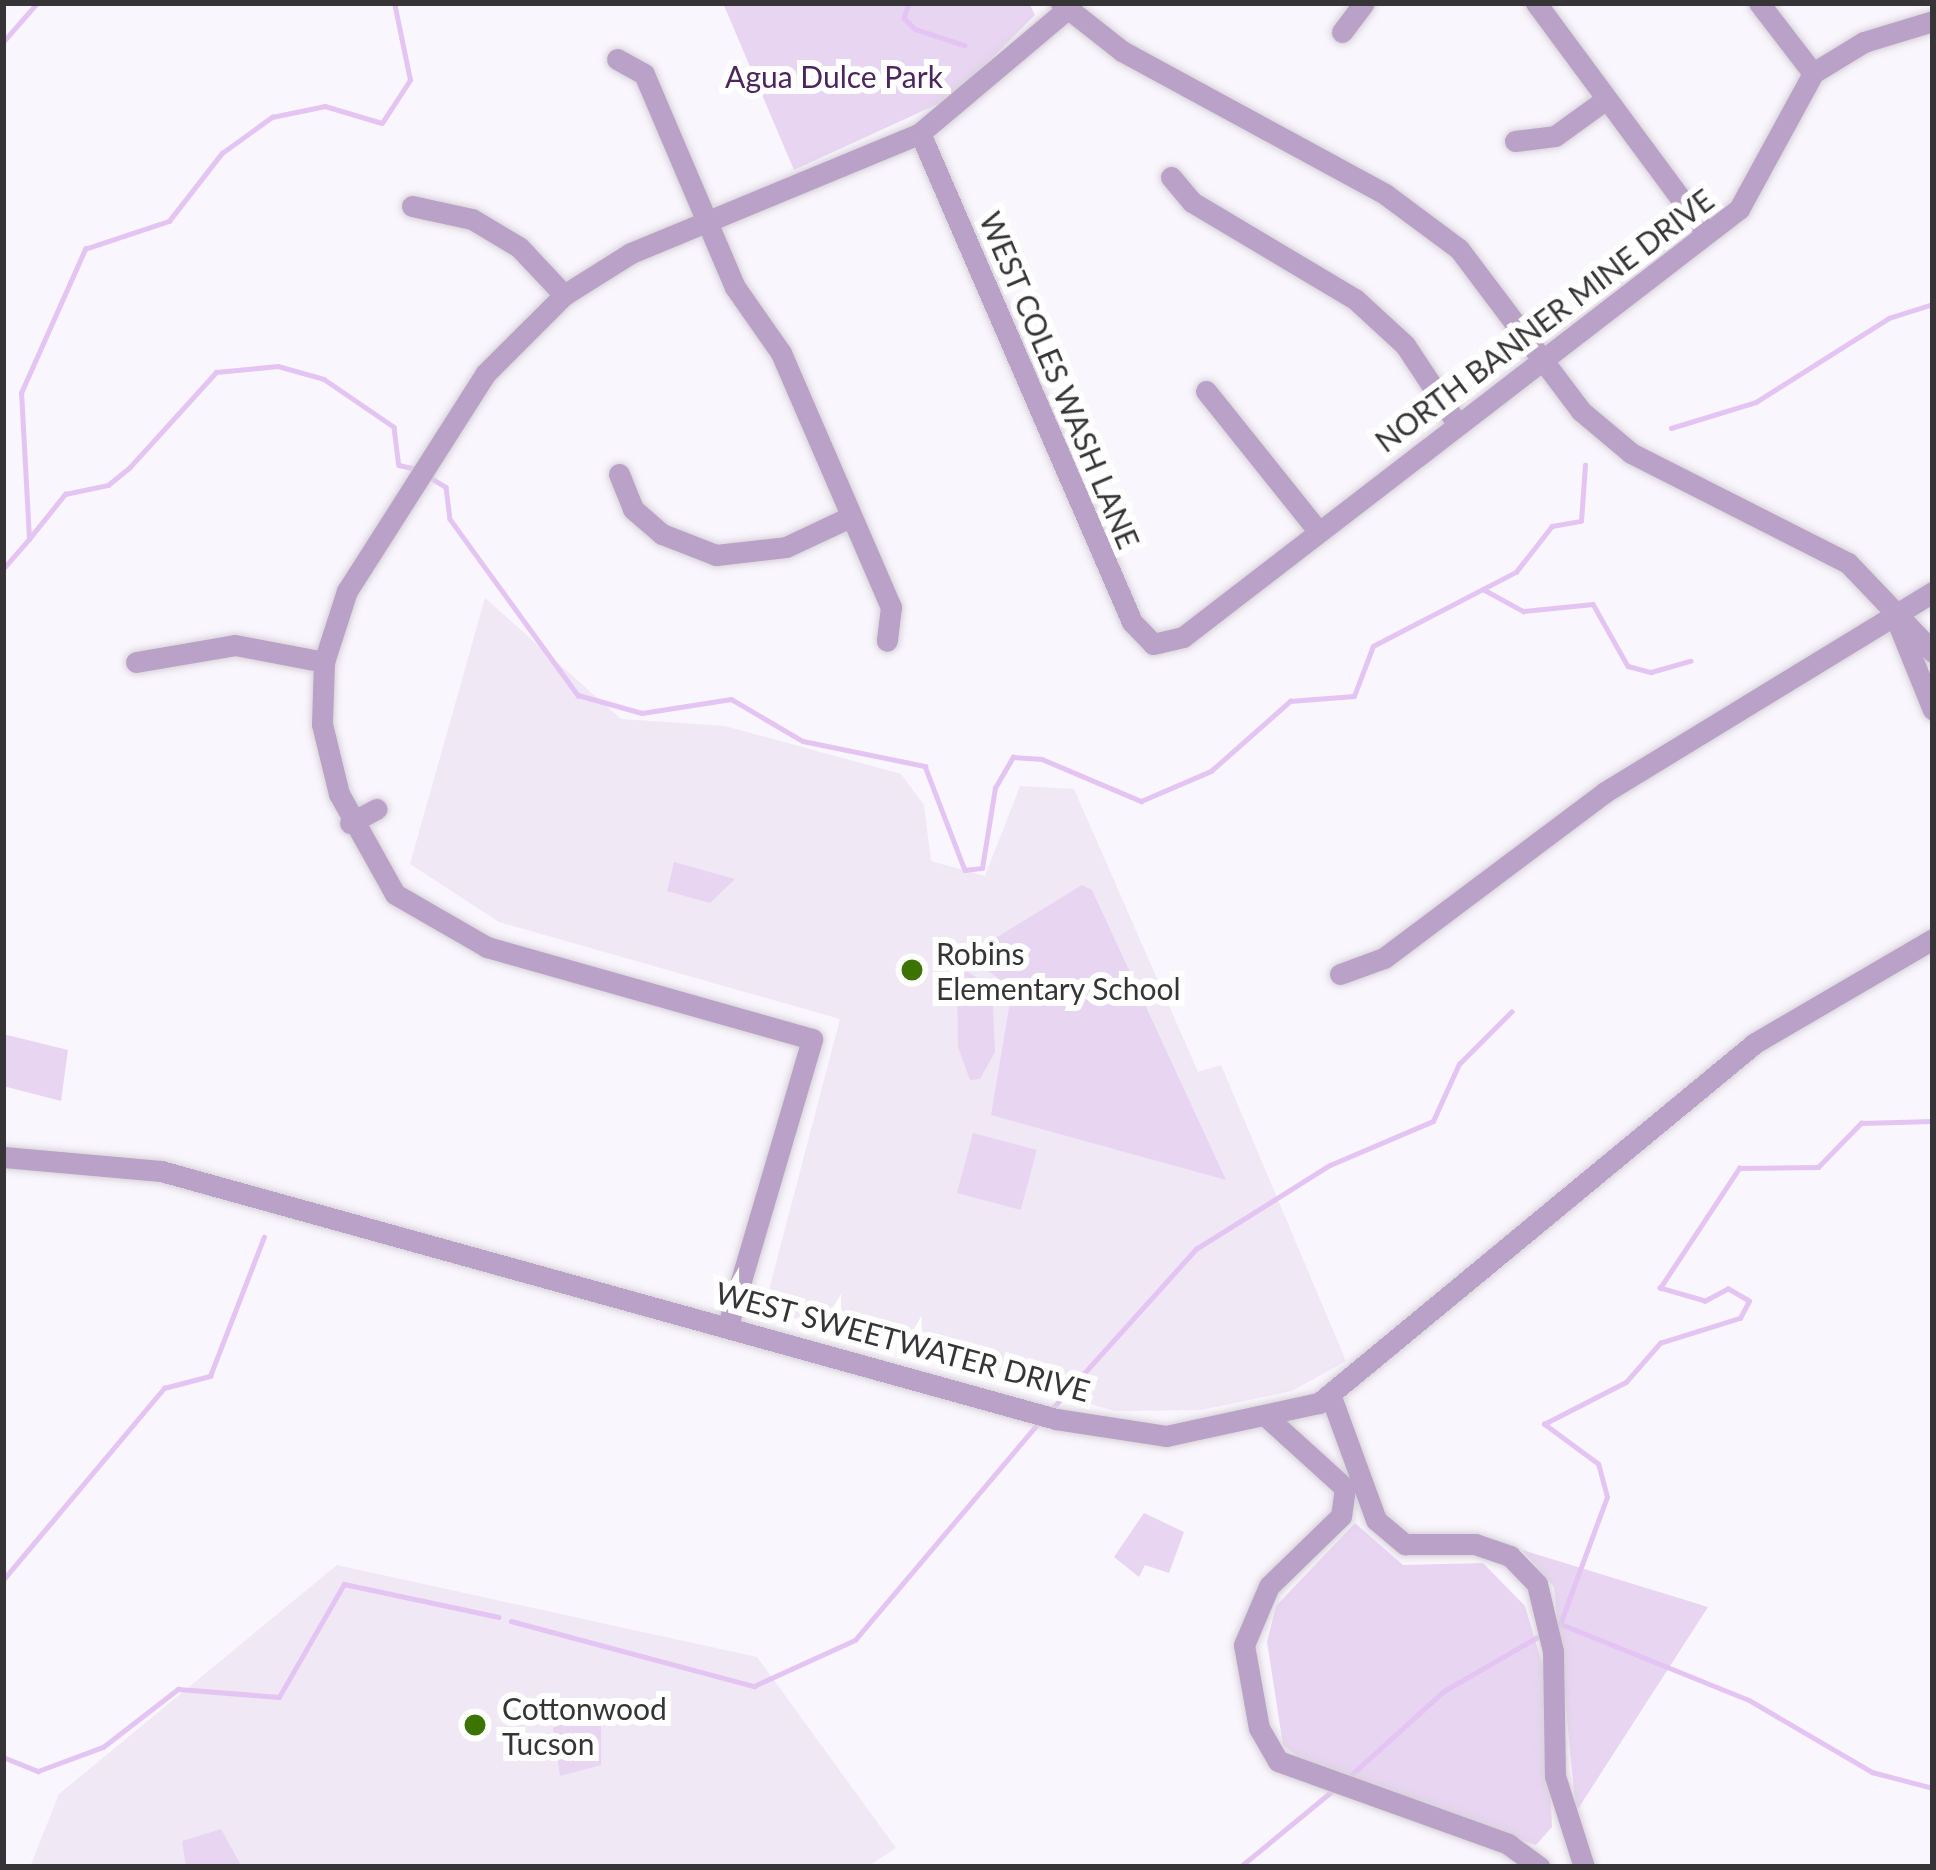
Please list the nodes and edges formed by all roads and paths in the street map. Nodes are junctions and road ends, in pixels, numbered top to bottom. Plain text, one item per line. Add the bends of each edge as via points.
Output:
1 (1364, 3) edge
2 (1536, 3) edge
3 (1759, 3) edge
4 (1063, 7) edge
5 (1933, 21) edge
6 (1342, 32) dead end
7 (617, 59) dead end
8 (1813, 73) junction
9 (1605, 100) junction
10 (920, 133) junction
11 (1515, 141) dead end
12 (1171, 177) dead end
13 (412, 206) dead end
14 (707, 224) junction
15 (1706, 233) junction
16 (564, 295) junction
17 (1543, 362) junction
18 (1206, 391) dead end
19 (1458, 425) junction
20 (619, 474) dead end
21 (850, 517) junction
22 (1318, 531) junction
23 (1933, 592) edge
24 (1895, 616) junction
25 (887, 641) dead end
26 (1929, 647) edge
27 (1152, 650) joint
28 (136, 662) dead end
29 (324, 662) junction
30 (1933, 710) edge
31 (376, 809) dead end
32 (350, 823) junction
33 (1933, 940) edge
34 (1340, 974) dead end
35 (3, 1157) edge
36 (728, 1324) junction
37 (1330, 1394) junction
38 (1269, 1420) junction
39 (1540, 1867) edge
40 (1584, 1867) edge

1 - 6 street
2 - 9 street
3 - 8 street
4 - 10 street
4 - 17 street via 1122,51 1385,194 1459,249
5 - 8 street, NORTH BANNER MINE DRIVE via 1864,42
7 - 14 street via 644,74
8 - 15 street, NORTH BANNER MINE DRIVE via 1781,116 1739,209
9 - 11 street via 1556,136
9 - 15 street
10 - 14 street
10 - 27 street, WEST COLES WASH LANE via 1132,622
12 - 19 street via 1192,202 1355,299 1405,345
13 - 16 street via 472,219 519,248
14 - 16 street via 631,253
14 - 21 street via 781,353
15 - 17 street, NORTH BANNER MINE DRIVE
16 - 29 street via 485,374 347,591
17 - 19 street, NORTH BANNER MINE DRIVE
17 - 24 street via 1581,411 1631,453 1796,530 1848,563
18 - 22 street
19 - 22 street, NORTH BANNER MINE DRIVE
20 - 21 street via 633,509 662,534 716,554 786,547
21 - 25 street via 891,607
22 - 27 street, NORTH BANNER MINE DRIVE via 1183,637
23 - 24 street
24 - 26 street
24 - 30 street
24 - 34 street via 1605,792 1384,958
28 - 29 street via 235,645
29 - 32 street via 322,724
31 - 32 street
32 - 36 street via 395,894 487,947 812,1039
33 - 37 street, WEST SWEETWATER DRIVE via 1755,1043
35 - 36 street, WEST SWEETWATER DRIVE via 160,1171
36 - 38 street, WEST SWEETWATER DRIVE via 1056,1419 1166,1436
37 - 38 street, WEST SWEETWATER DRIVE
37 - 40 street via 1376,1520 1405,1544 1475,1544 1510,1556 1537,1584 1553,1652 1555,1776
38 - 39 street via 1329,1464 1345,1488 1340,1516 1269,1586 1244,1645 1259,1728 1279,1761 1508,1844

